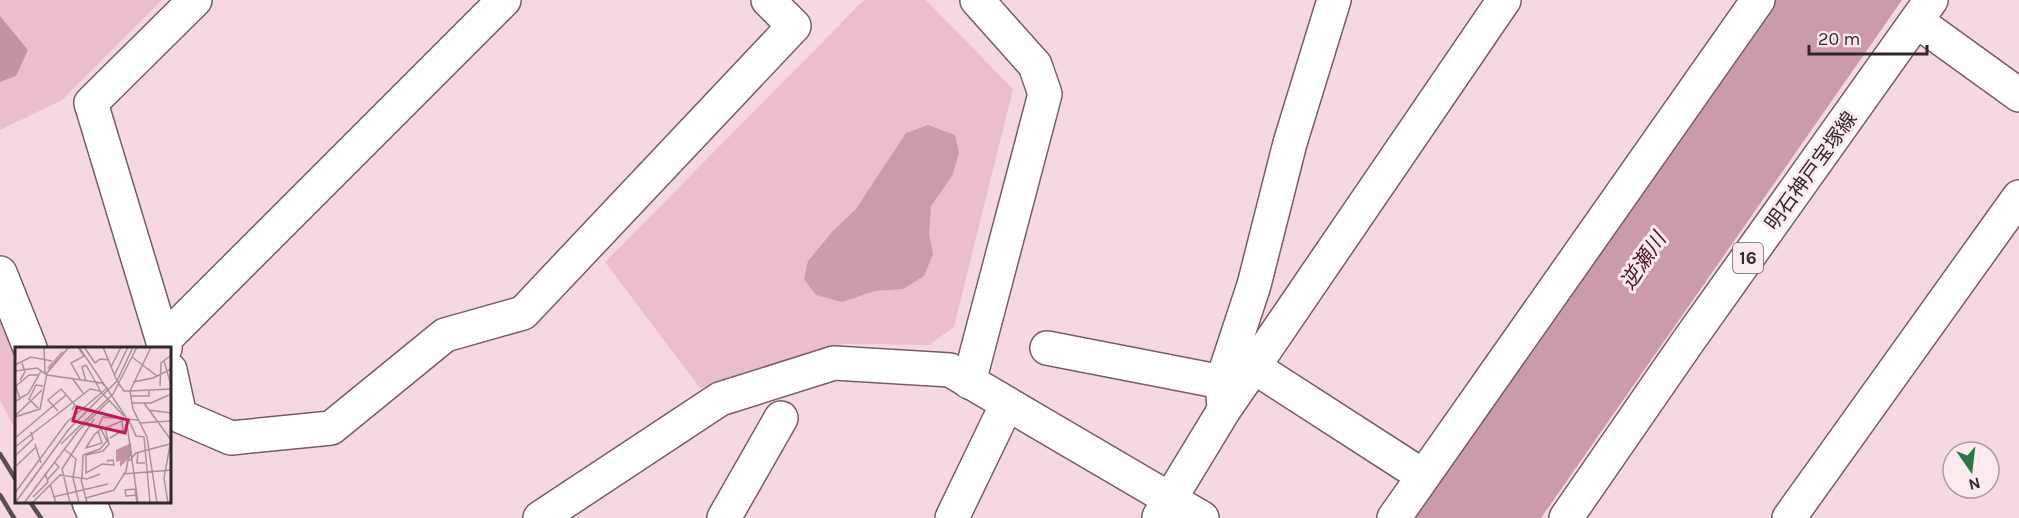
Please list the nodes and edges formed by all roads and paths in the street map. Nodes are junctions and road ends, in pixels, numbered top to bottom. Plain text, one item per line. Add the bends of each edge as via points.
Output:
1 (195, 0) edge
2 (504, 0) edge
3 (768, 0) edge
4 (976, 0) edge
5 (1334, 0) edge
6 (1504, 0) edge
7 (1758, 0) edge
8 (1925, 11) edge
9 (2019, 95) edge
10 (2019, 197) edge
11 (0, 273) edge
12 (30, 347) edge
13 (164, 347) edge
14 (171, 348) edge
15 (1047, 348) dead end
16 (1254, 367) junction
17 (171, 376) edge
18 (969, 382) junction
19 (1223, 396) junction
20 (1007, 404) junction
21 (781, 418) dead end
22 (1423, 476) junction
23 (90, 503) edge
24 (1164, 509) edge
25 (96, 518) edge
26 (540, 518) edge
27 (724, 518) edge
28 (952, 518) edge
29 (1202, 518) edge
30 (1394, 518) edge
31 (1566, 518) edge
32 (1789, 518) edge

1 - 13 street via 91,103
2 - 14 street
3 - 17 street via 794,26 522,313 445,335 331,428 231,438 180,416
4 - 18 street via 1035,65 1045,94
5 - 19 street via 1290,143
6 - 16 street
7 - 22 street
8 - 9 street
8 - 31 street, 明石神戸宝塚線 / 16
10 - 32 street
11 - 12 street
15 - 19 street
16 - 19 street
16 - 22 street
18 - 20 street
18 - 26 street via 950,370 834,363 720,399
19 - 24 street
20 - 24 street
20 - 28 street
21 - 27 street
22 - 30 street
23 - 25 street
24 - 29 street

